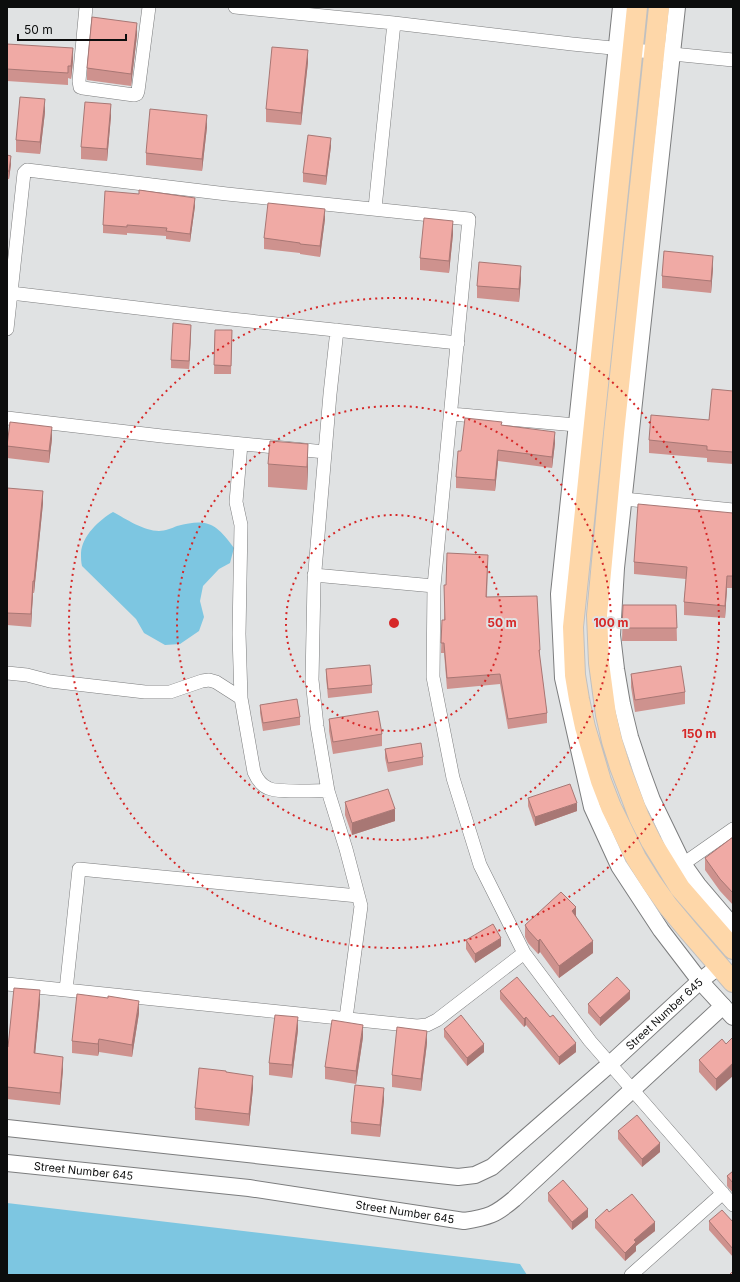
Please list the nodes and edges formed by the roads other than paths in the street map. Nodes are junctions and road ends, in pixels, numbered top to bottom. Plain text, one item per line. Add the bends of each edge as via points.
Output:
1 (86, 7) edge
2 (149, 7) edge
3 (235, 7) edge
4 (620, 7) edge
5 (637, 7) edge
6 (659, 7) edge
7 (677, 7) edge
8 (85, 20) junction
9 (100, 22) edge
10 (394, 23) junction
11 (131, 26) edge
12 (146, 28) junction
13 (624, 49) junction
14 (663, 53) junction
15 (733, 60) edge
16 (375, 208) junction
17 (11, 293) junction
18 (7, 329) edge
19 (337, 330) junction
20 (458, 343) junction
21 (451, 414) junction
22 (7, 418) edge
23 (576, 425) junction
24 (241, 444) junction
25 (324, 452) junction
26 (624, 499) junction
27 (733, 510) edge
28 (314, 575) junction
29 (434, 586) junction
30 (7, 673) edge
31 (241, 698) junction
32 (328, 790) junction
33 (733, 829) edge
34 (683, 864) junction
35 (358, 896) junction
36 (733, 926) edge
37 (733, 949) edge
38 (524, 953) junction
39 (719, 966) junction
40 (700, 981) junction
41 (733, 982) edge
42 (7, 984) edge
43 (66, 990) junction
44 (728, 1011) edge
45 (346, 1018) junction
46 (622, 1077) junction
47 (7, 1128) edge
48 (7, 1164) edge
49 (723, 1193) junction
50 (733, 1204) edge
51 (631, 1275) edge

1 - 8 street
2 - 12 street
3 - 10 street
4 - 13 street
5 - 13 main road
6 - 14 main road
7 - 14 street
8 - 9 street
8 - 12 street via 80,87 134,95 138,92
10 - 13 street
10 - 16 street
11 - 12 street
13 - 14 street
13 - 23 street
13 - 39 main road via 573,627 575,675 585,727 601,780 623,833 668,906
14 - 15 street
14 - 26 street
14 - 37 main road via 614,433 597,638 606,715 612,741 639,817 680,888
16 - 17 street via 227,194 27,170 24,173
16 - 20 street via 469,219
17 - 18 street
17 - 19 street via 230,320
19 - 20 street
19 - 25 street
20 - 21 street
21 - 23 street
21 - 29 street
22 - 24 street
23 - 40 street via 559,594 563,678 579,751 592,807 619,866 661,930
24 - 25 street
24 - 31 street via 236,502 240,525
25 - 28 street
26 - 27 street
26 - 34 street via 612,635 616,669 622,704 640,770
28 - 29 street
28 - 32 street via 312,680
29 - 38 street via 433,677 453,778 480,865
30 - 31 street via 50,681 145,692 170,692 209,680
31 - 32 street via 254,772 259,782 268,789
32 - 35 street
33 - 34 street
34 - 36 street via 698,886
35 - 43 street via 78,869
35 - 45 street via 361,906
38 - 45 street via 427,1025
38 - 46 street via 590,1041
39 - 40 street, Street Number 645
39 - 41 main road
40 - 44 street
40 - 46 street, Street Number 645
42 - 43 street
43 - 45 street
44 - 46 street, Street Number 645
46 - 47 street, Street Number 645 via 492,1167 474,1175 458,1177
46 - 48 street, Street Number 645 via 500,1211 485,1218 464,1221 249,1188
46 - 49 street
49 - 50 street
49 - 51 street

